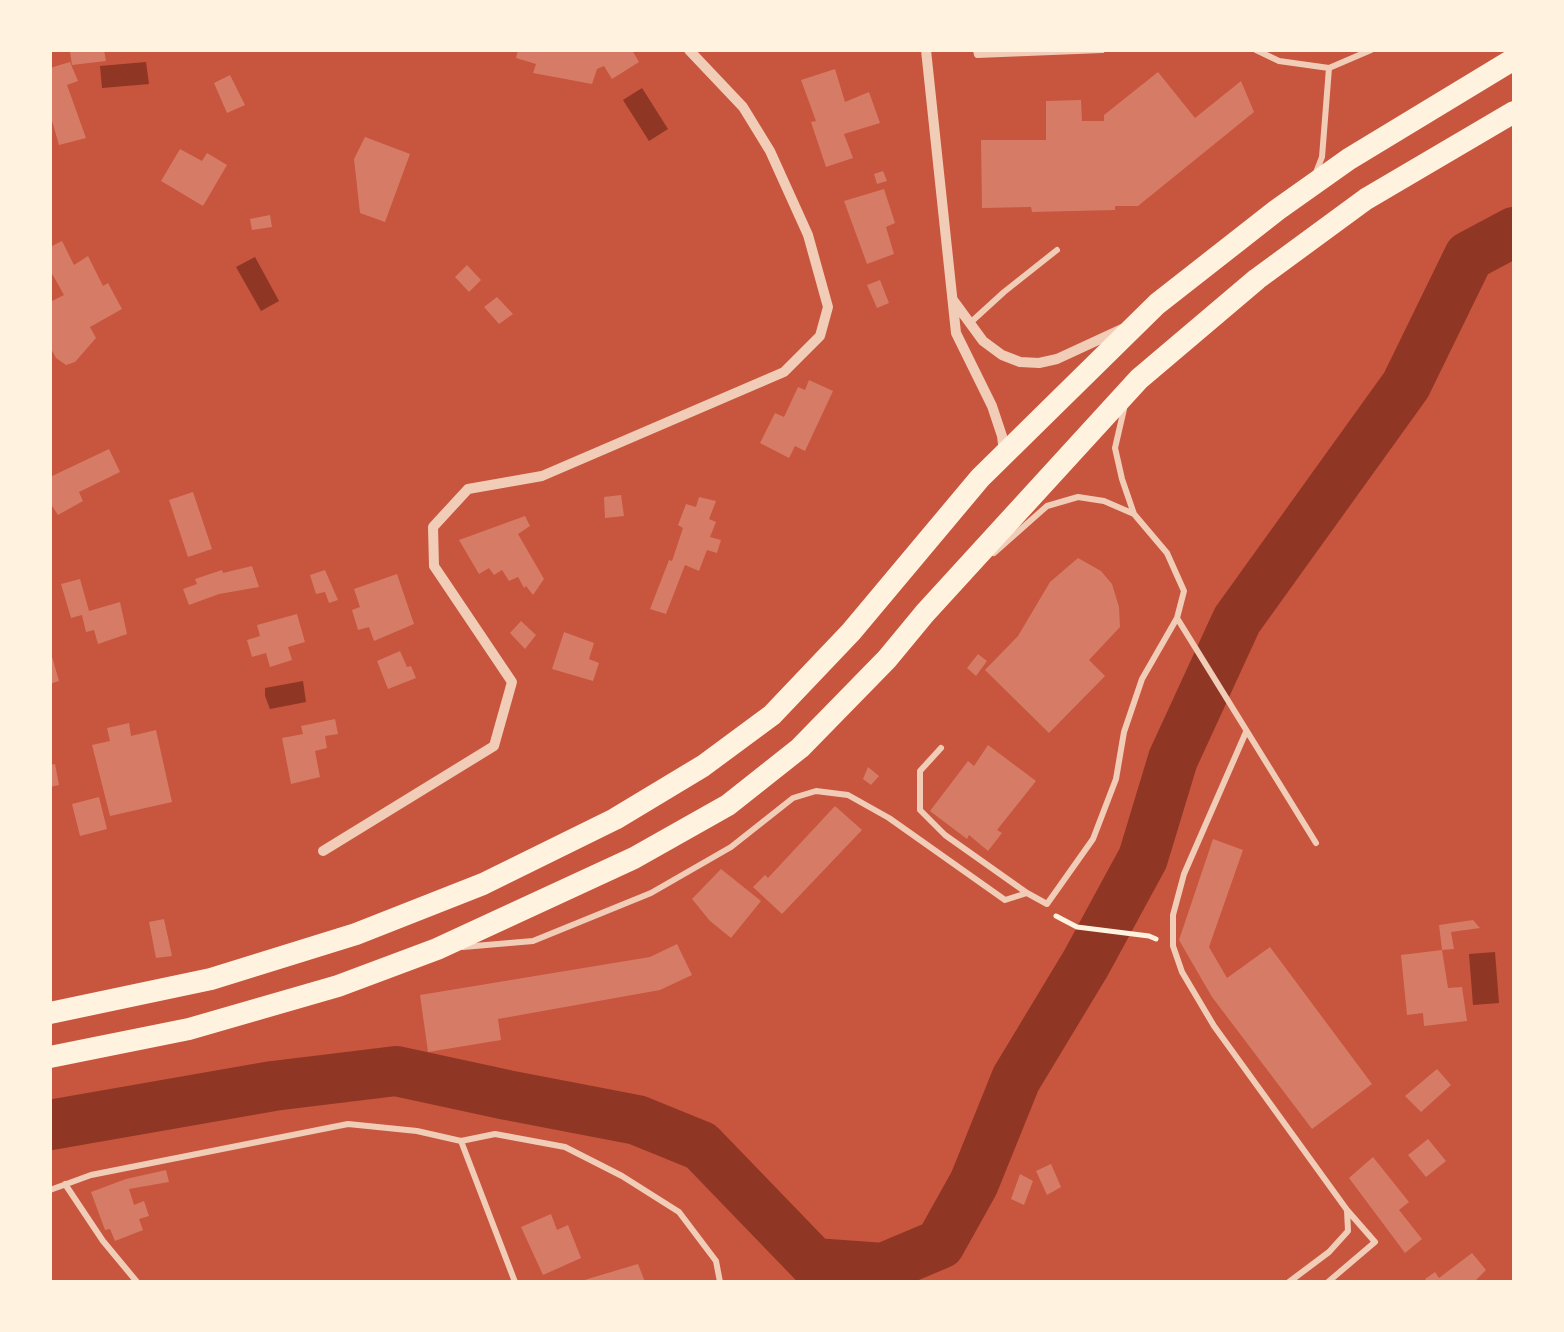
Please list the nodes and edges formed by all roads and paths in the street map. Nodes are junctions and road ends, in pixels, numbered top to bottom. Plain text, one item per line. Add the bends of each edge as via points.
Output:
1 (689, 50) edge
2 (926, 50) edge
3 (976, 50) edge
4 (1102, 50) edge
5 (1371, 50) edge
6 (1258, 51) edge
7 (1514, 59) edge
8 (1329, 68) junction
9 (1514, 112) edge
10 (1309, 189) junction
11 (1058, 250) dead end
12 (952, 300) junction
13 (1138, 321) junction
14 (970, 323) junction
15 (1139, 378) junction
16 (1004, 454) junction
17 (1134, 514) junction
18 (925, 613) junction
19 (1177, 618) junction
20 (1246, 732) junction
21 (941, 748) dead end
22 (1316, 843) dead end
23 (323, 851) dead end
24 (1027, 893) junction
25 (1077, 926) dead end
26 (1149, 936) dead end
27 (437, 949) junction
28 (50, 1013) edge
29 (50, 1057) edge
30 (461, 1141) junction
31 (65, 1184) junction
32 (50, 1190) edge
33 (1347, 1210) junction
34 (136, 1282) edge
35 (515, 1282) edge
36 (720, 1282) edge
37 (1290, 1282) edge
38 (1328, 1282) edge

1 - 23 street via 743,107 801,218 828,306 820,336 784,372 750,387 542,476 468,489 434,527 434,566 512,682 494,746
2 - 12 street
3 - 4 lane
5 - 8 lane
6 - 8 lane via 1278,61
7 - 10 main road
8 - 10 lane via 1322,157
9 - 15 main road via 1366,199
10 - 13 main road
11 - 14 lane
12 - 14 street
12 - 16 street via 956,333 992,406
13 - 14 street via 1038,363 1002,354
13 - 16 main road
15 - 17 lane via 1115,448
15 - 18 main road
16 - 28 main road via 772,716 615,819 483,884 356,934 211,979
17 - 18 lane via 1078,497 1048,506
17 - 19 lane via 1167,553 1184,591
18 - 27 main road via 800,748 728,805 634,858
19 - 20 lane
19 - 24 lane via 1142,679 1094,839 1047,904
20 - 22 lane
20 - 33 lane via 1184,874 1173,946 1214,1026
21 - 24 lane via 920,771 920,810
24 - 27 lane via 1005,900 889,818 848,796 816,791 792,798 731,847 651,893 533,941
25 - 26 path
27 - 29 main road via 189,1029
30 - 31 lane via 348,1124
30 - 35 lane
30 - 36 lane via 495,1134 564,1148 622,1176 679,1212 716,1261
31 - 32 lane
31 - 34 lane
33 - 37 lane via 1348,1232
33 - 38 lane via 1375,1242

